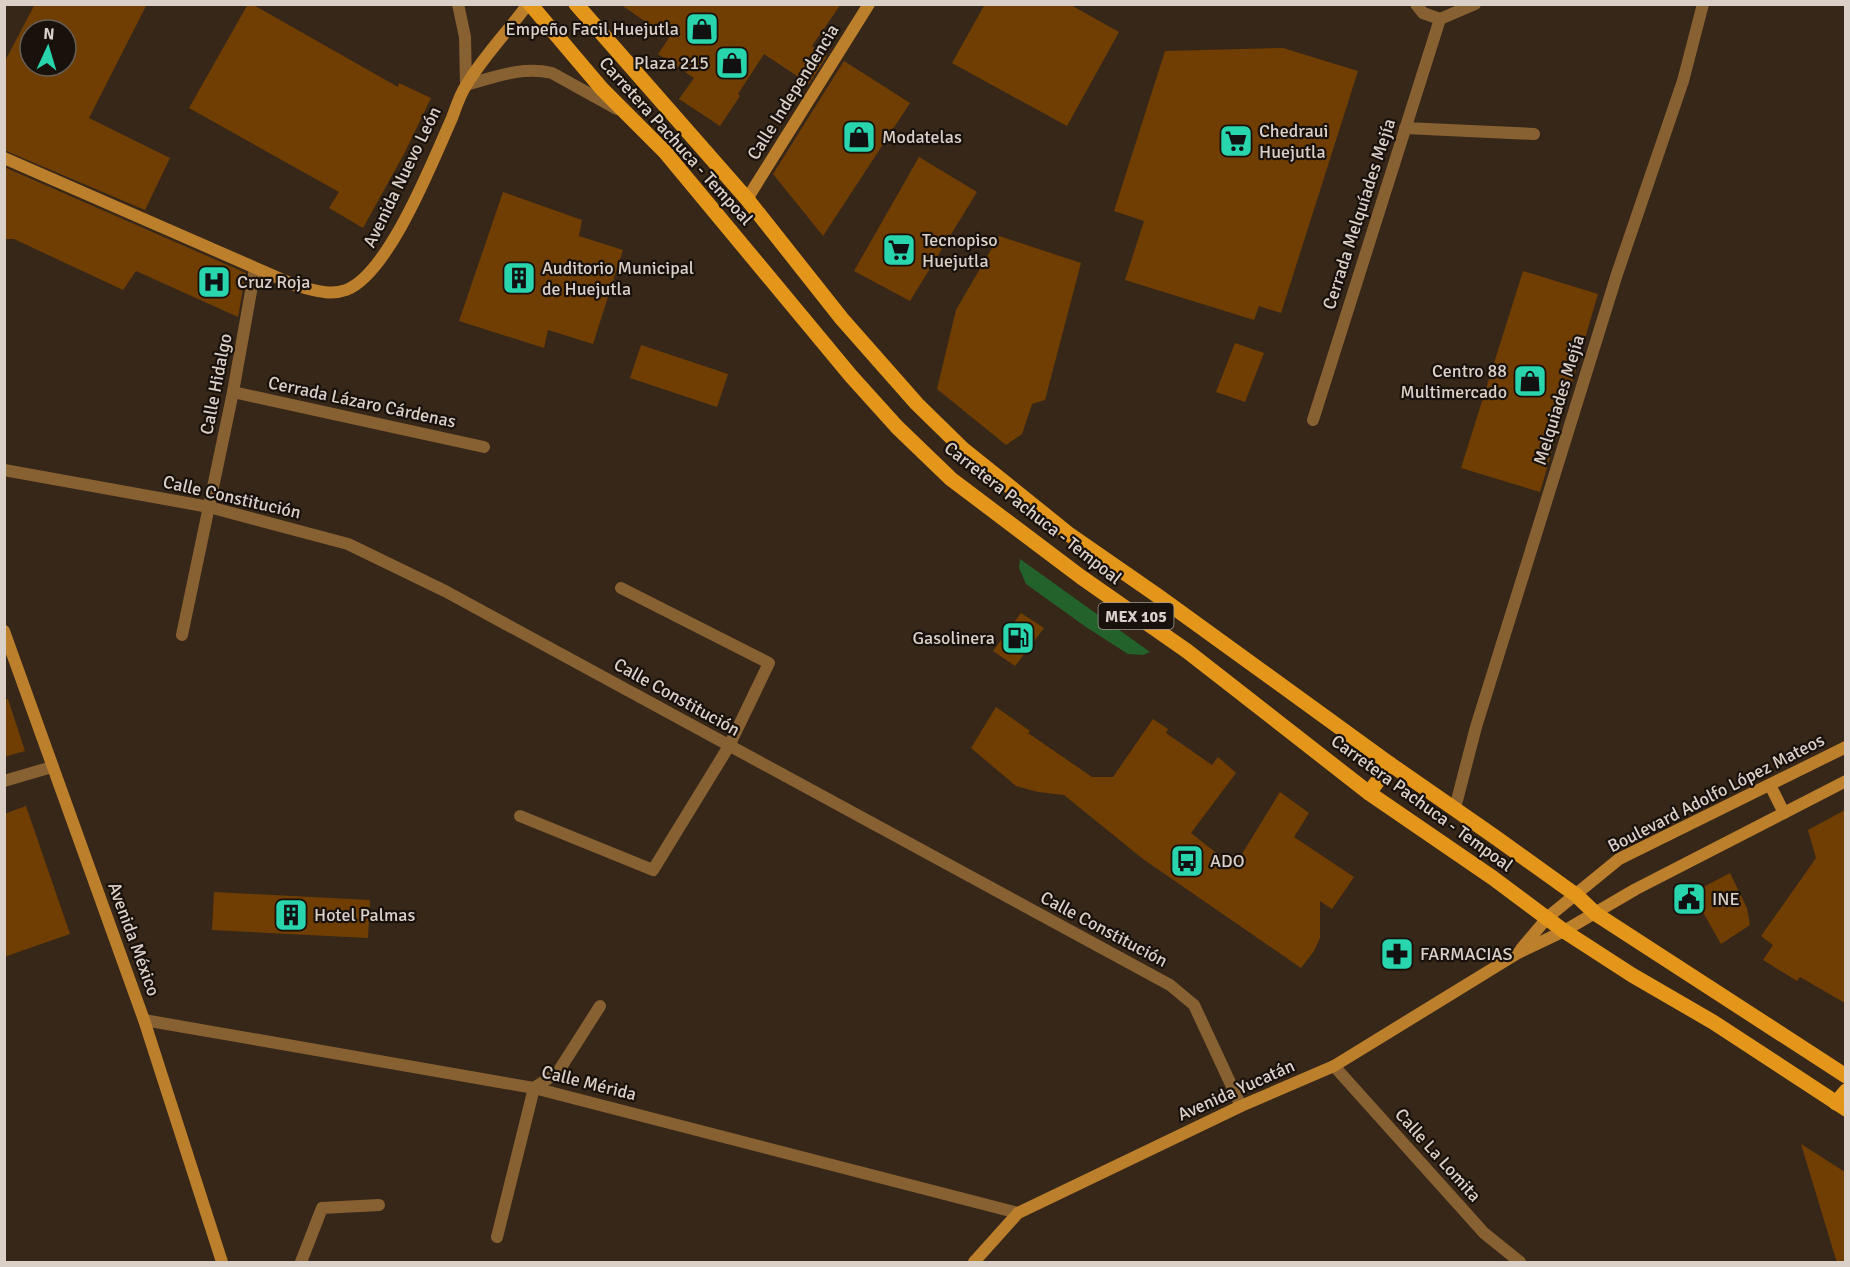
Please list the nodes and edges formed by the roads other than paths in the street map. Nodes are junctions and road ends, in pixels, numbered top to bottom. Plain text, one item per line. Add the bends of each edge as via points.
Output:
1 (458, 4) edge
2 (529, 4) edge
3 (576, 4) edge
4 (869, 4) edge
5 (1475, 4) edge
6 (1703, 4) edge
7 (1420, 9) edge
8 (1440, 19) junction
9 (466, 85) junction
10 (626, 114) junction
11 (1405, 128) junction
12 (1534, 134) dead end
13 (4, 158) edge
14 (747, 199) junction
15 (255, 269) junction
16 (233, 392) junction
17 (1313, 420) dead end
18 (484, 447) dead end
19 (4, 470) edge
20 (209, 507) junction
21 (621, 588) dead end
22 (4, 631) edge
23 (182, 635) dead end
24 (729, 746) junction
25 (1845, 747) edge
26 (1390, 764) junction
27 (52, 767) junction
28 (4, 781) edge
29 (1845, 781) edge
30 (1770, 784) junction
31 (1369, 793) junction
32 (1455, 808) junction
33 (1784, 813) junction
34 (520, 816) dead end
35 (1576, 896) junction
36 (1596, 914) junction
37 (1548, 917) junction
38 (1564, 931) junction
39 (1518, 953) junction
40 (600, 1006) dead end
41 (144, 1020) junction
42 (1334, 1066) junction
43 (1845, 1076) edge
44 (534, 1088) junction
45 (1842, 1101) edge
46 (1241, 1106) junction
47 (379, 1205) dead end
48 (1018, 1213) junction
49 (497, 1237) dead end
50 (222, 1263) edge
51 (301, 1263) edge
52 (974, 1263) edge
53 (1520, 1263) edge

1 - 9 street via 465,36
2 - 9 street, Avenida Nuevo León
2 - 10 main road, Carretera Pachuca - Tempoal / MEX 105
3 - 14 main road, Carretera Pachuca - Tempoal / MEX 105
4 - 14 street, Calle Independencia
5 - 8 street
6 - 32 street, Melquiades Mejía via 1683,81 1617,274 1476,728
7 - 8 street
8 - 11 street, Cerrada Melquíades Mejía
9 - 10 street via 522,70 543,71
9 - 15 street, Avenida Nuevo León via 421,187 382,259 366,278 344,291 328,294
10 - 31 main road, Carretera Pachuca - Tempoal / MEX 105 via 664,153 881,410 951,479 1187,651
11 - 12 street
11 - 17 street, Cerrada Melquíades Mejía
13 - 15 street, Avenida Nuevo León
14 - 26 main road, Carretera Pachuca - Tempoal / MEX 105 via 842,319 917,404 963,449 1055,524
15 - 16 street, Calle Hidalgo
16 - 18 street, Cerrada Lázaro Cárdenas
16 - 20 street, Calle Hidalgo
19 - 20 street, Calle Constitución
20 - 23 street, Calle Hidalgo
20 - 24 street, Calle Constitución via 348,544 446,591
21 - 24 street via 769,663
22 - 27 street, Avenida México
24 - 34 street via 653,870
24 - 46 street, Calle Constitución via 1170,985 1194,1005
25 - 30 street, Boulevard Adolfo López Mateos
26 - 31 main road
26 - 32 main road, Carretera Pachuca - Tempoal / MEX 105
27 - 28 street
27 - 41 street, Avenida México
29 - 33 street
30 - 33 street
30 - 35 street, Boulevard Adolfo López Mateos via 1619,859
31 - 37 main road, Carretera Pachuca - Tempoal / MEX 105
32 - 35 main road, Carretera Pachuca - Tempoal / MEX 105
33 - 36 street
35 - 36 main road, Carretera Pachuca - Tempoal / MEX 105
35 - 37 street, Boulevard Adolfo López Mateos
36 - 38 street
36 - 43 main road, Carretera Pachuca - Tempoal / MEX 105
37 - 38 main road, Carretera Pachuca - Tempoal / MEX 105
37 - 39 street, Avenida Yucatán
38 - 39 street, Avenida Yucatán
38 - 45 main road, Carretera Pachuca - Tempoal / MEX 105
39 - 42 street, Avenida Yucatán
40 - 44 street via 558,1072
41 - 44 street, Calle Mérida
41 - 50 street, Avenida México
42 - 46 street, Avenida Yucatán
42 - 53 street, Calle La Lomita via 1484,1233
44 - 48 street, Calle Mérida
44 - 49 street
46 - 48 street, Avenida Yucatán
47 - 51 street via 322,1208
48 - 52 street, Avenida Yucatán

